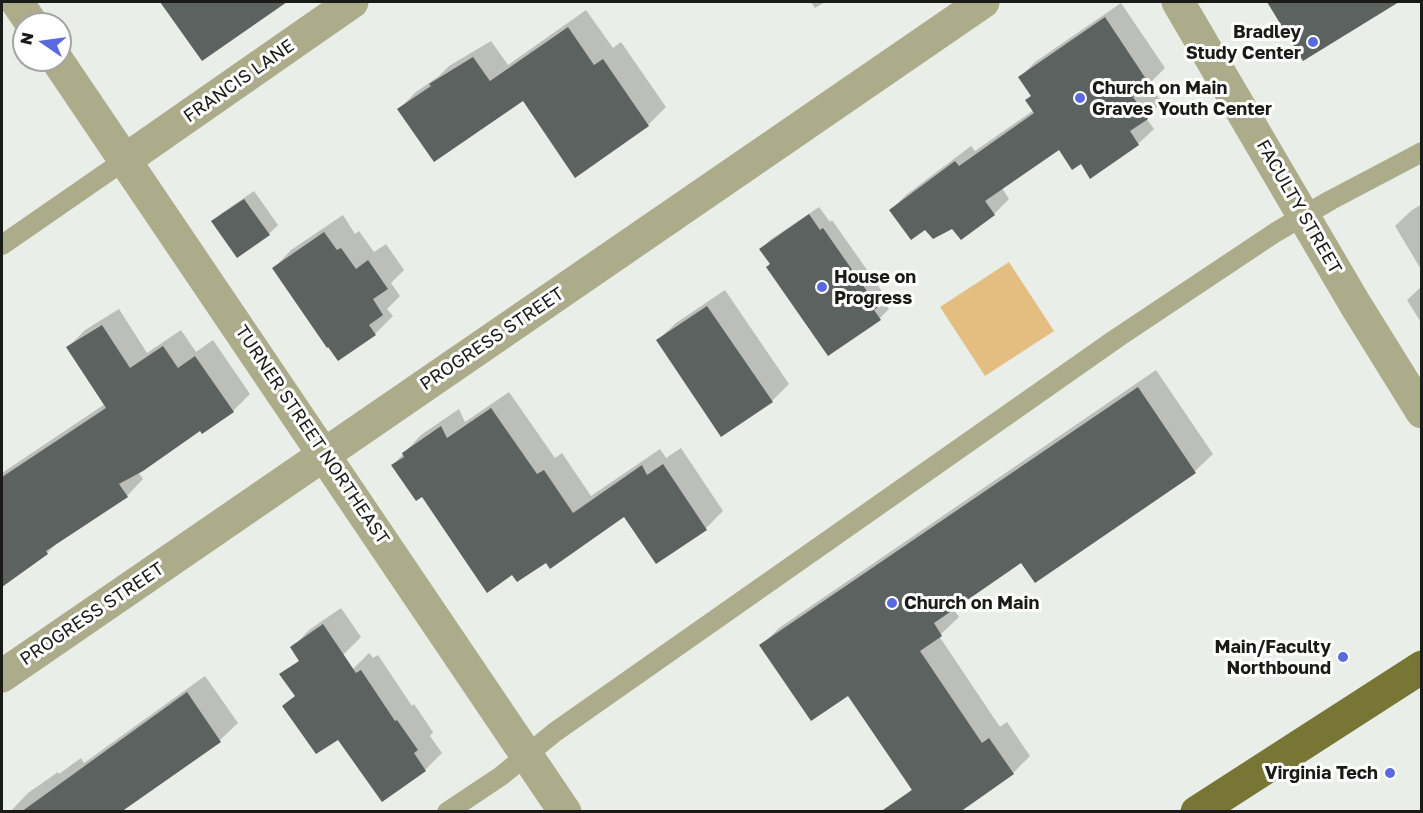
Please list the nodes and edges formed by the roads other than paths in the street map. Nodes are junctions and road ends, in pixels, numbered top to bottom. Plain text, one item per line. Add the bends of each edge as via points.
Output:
1 (352, 2) edge
2 (983, 2) edge
3 (1178, 2) edge
4 (65, 72) edge
5 (1422, 152) edge
6 (125, 160) junction
7 (1304, 215) junction
8 (2, 245) edge
9 (1422, 412) edge
10 (325, 455) junction
11 (1422, 667) edge
12 (2, 676) edge
13 (527, 754) junction
14 (447, 812) edge
15 (565, 812) edge
16 (1197, 812) edge

1 - 6 street, FRANCIS LANE
2 - 10 street, PROGRESS STREET
3 - 7 street, FACULTY STREET
4 - 6 street, TURNER STREET NORTHEAST
5 - 7 lane
6 - 8 lane
6 - 10 street, TURNER STREET NORTHEAST
7 - 9 street, FACULTY STREET
7 - 13 lane via 1117,338
10 - 12 street, PROGRESS STREET
10 - 13 street, TURNER STREET NORTHEAST
11 - 16 main road
13 - 14 lane
13 - 15 street, TURNER STREET NORTHEAST

